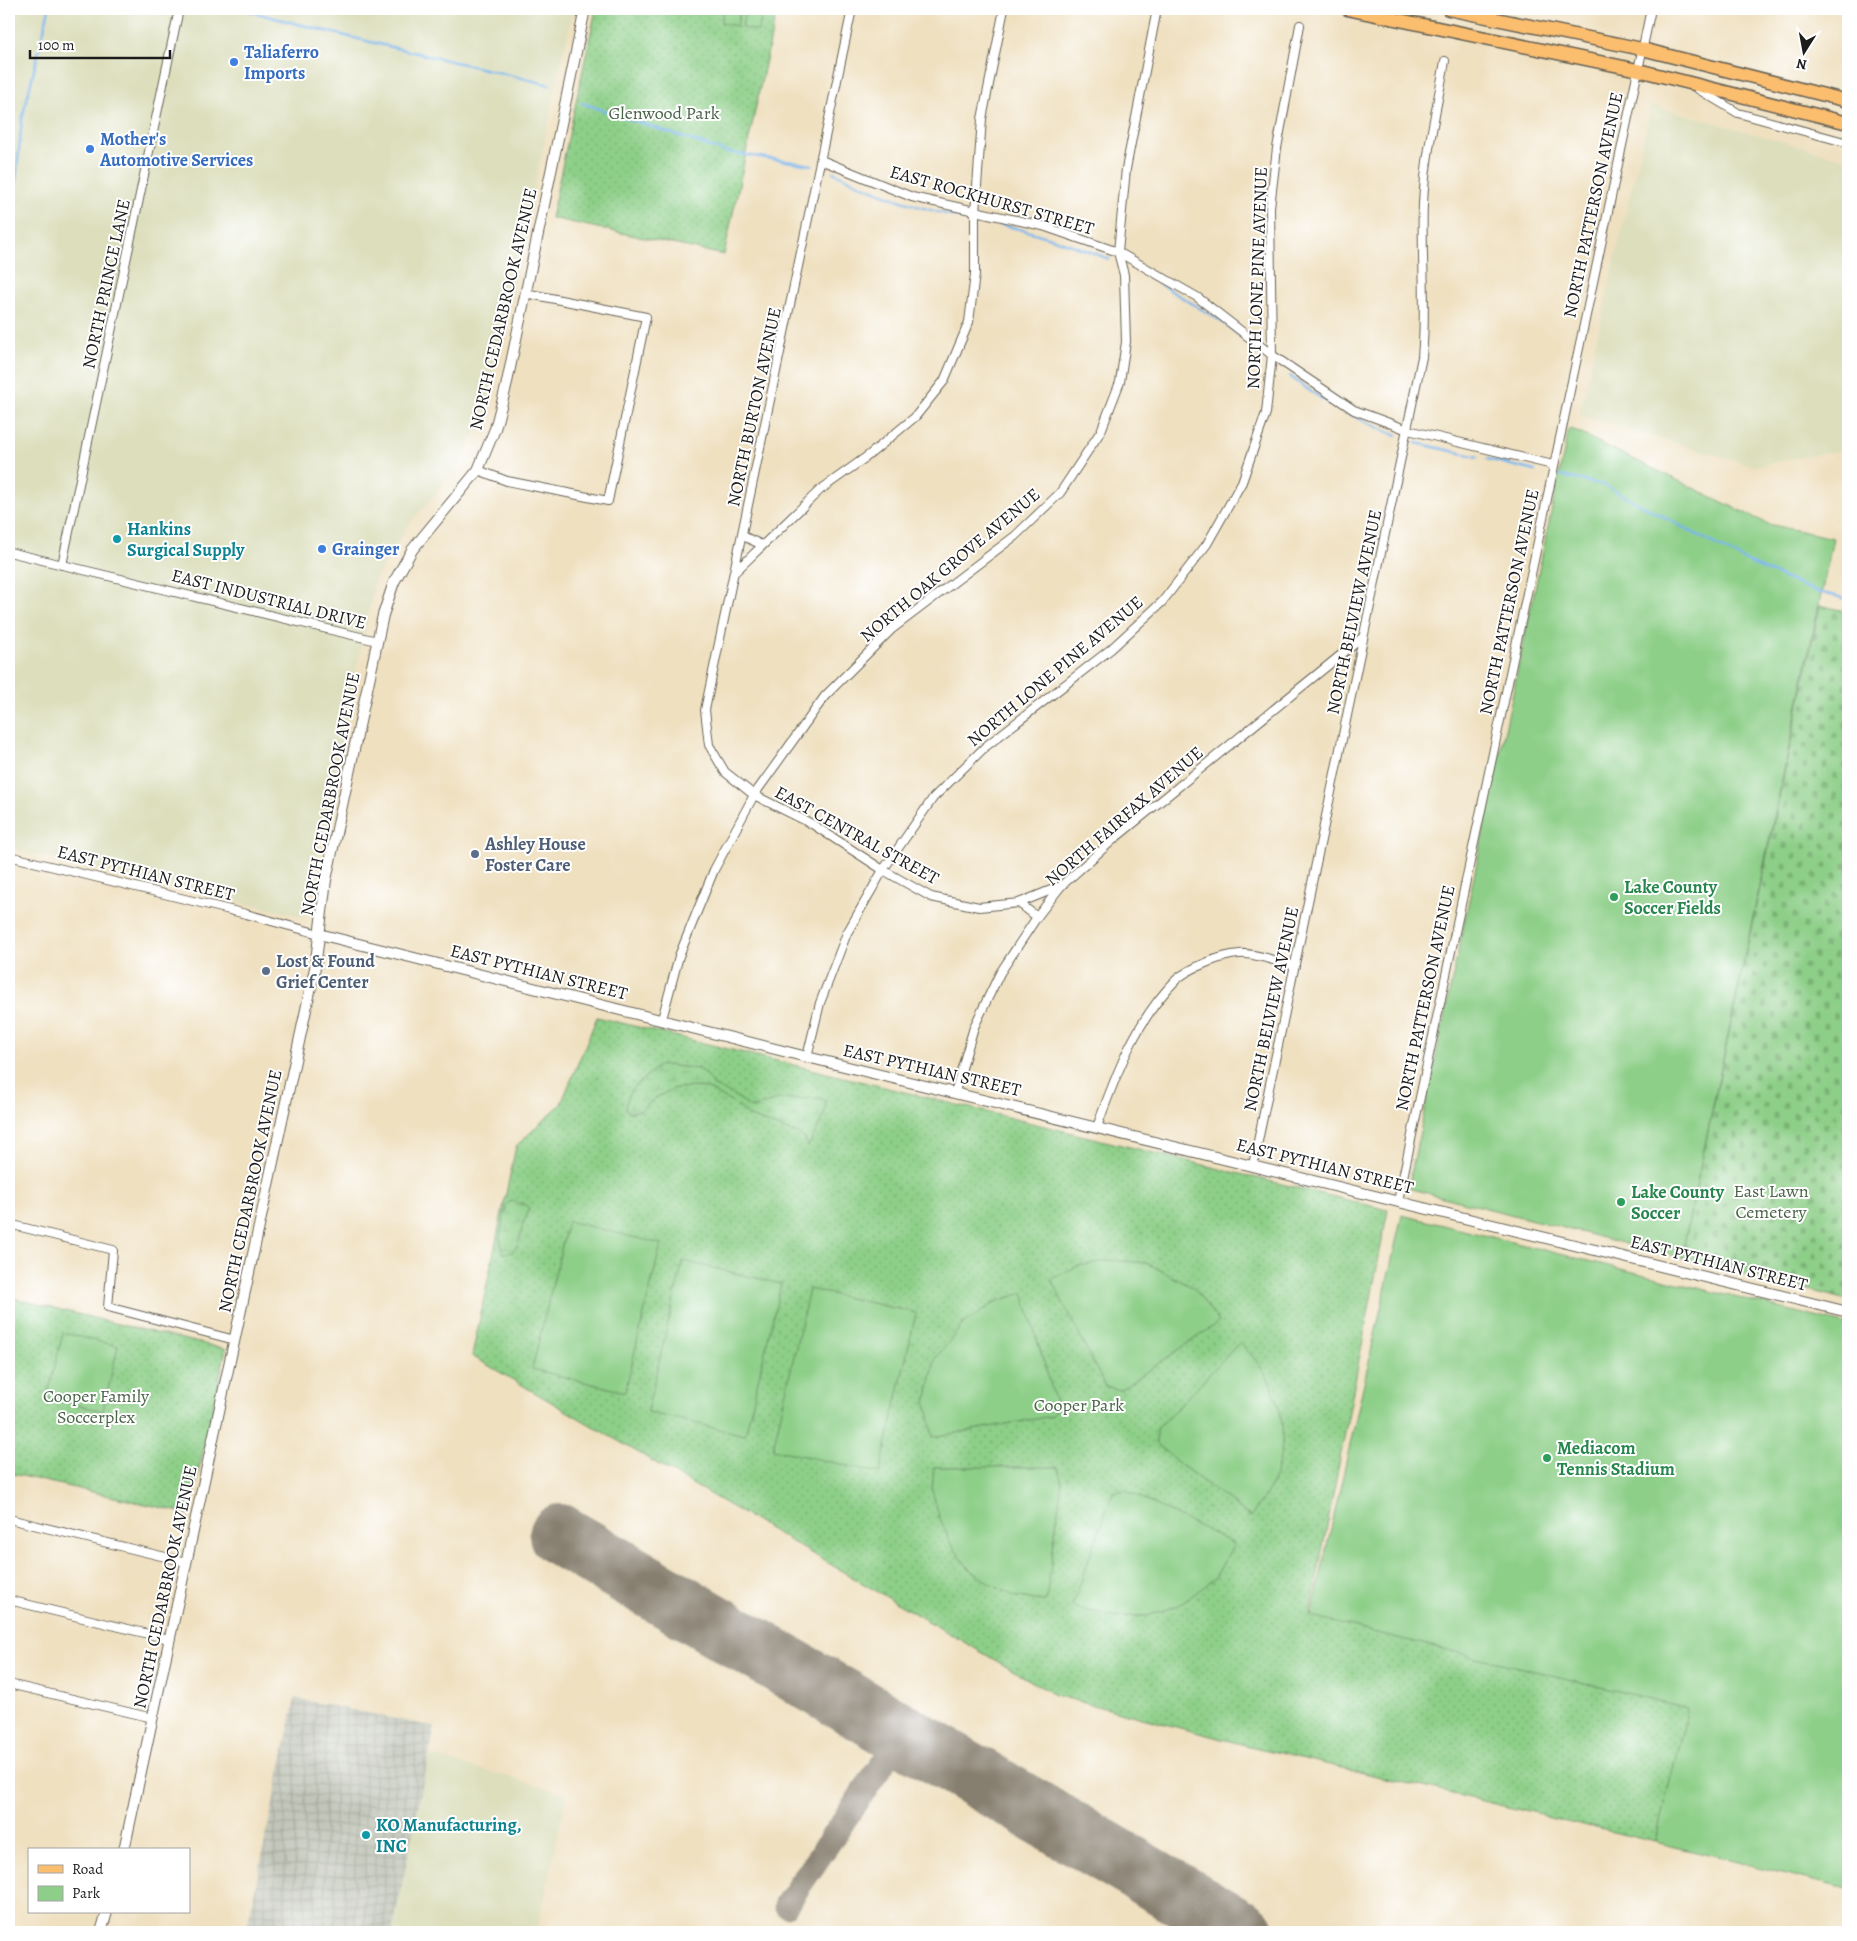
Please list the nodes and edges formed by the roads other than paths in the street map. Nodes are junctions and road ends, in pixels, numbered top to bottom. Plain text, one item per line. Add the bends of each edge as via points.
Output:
1 (179, 9) edge
2 (585, 9) edge
3 (852, 9) edge
4 (1004, 9) edge
5 (1157, 9) edge
6 (1347, 9) edge
7 (1448, 9) edge
8 (1651, 9) edge
9 (1300, 25) dead end
10 (1642, 50) junction
11 (1445, 61) dead end
12 (1638, 70) junction
13 (1688, 83) junction
14 (1848, 102) edge
15 (1848, 123) edge
16 (1848, 143) edge
17 (821, 160) junction
18 (975, 213) junction
19 (1118, 252) junction
20 (525, 293) junction
21 (1272, 355) junction
22 (1408, 430) junction
23 (1553, 465) junction
24 (478, 470) junction
25 (742, 536) junction
26 (762, 545) junction
27 (9, 552) edge
28 (62, 565) junction
29 (735, 571) junction
30 (1363, 637) junction
31 (377, 641) junction
32 (754, 795) junction
33 (9, 856) edge
34 (883, 870) junction
35 (1061, 886) junction
36 (1019, 903) junction
37 (1036, 916) junction
38 (319, 934) junction
39 (1295, 966) junction
40 (662, 1019) junction
41 (807, 1057) junction
42 (955, 1092) junction
43 (1097, 1127) junction
44 (1253, 1165) junction
45 (1398, 1201) junction
46 (9, 1224) edge
47 (1848, 1312) edge
48 (234, 1340) junction
49 (9, 1519) edge
50 (186, 1562) junction
51 (9, 1600) edge
52 (169, 1639) junction
53 (9, 1684) edge
54 (153, 1718) junction
55 (124, 1848) edge
56 (106, 1914) edge
57 (102, 1932) edge

1 - 28 street, NORTH PRINCE LANE
2 - 20 street, NORTH CEDARBROOK AVENUE
3 - 17 street, NORTH BURTON AVENUE
4 - 18 street via 982,119
5 - 19 street, NORTH OAK GROVE AVENUE via 1126,168
6 - 12 main road
7 - 10 main road
8 - 10 street, NORTH PATTERSON AVENUE
9 - 21 street, NORTH LONE PINE AVENUE via 1277,148 1270,207
10 - 12 street, NORTH PATTERSON AVENUE
10 - 14 main road
11 - 22 street, NORTH BELVIEW AVENUE via 1425,179 1422,234 1425,332
12 - 13 main road
12 - 23 street, NORTH PATTERSON AVENUE
13 - 15 main road
13 - 16 street via 1738,113
17 - 18 street, EAST ROCKHURST STREET via 912,197
17 - 25 street, NORTH BURTON AVENUE
18 - 19 street, EAST ROCKHURST STREET via 1043,226
18 - 26 street via 975,274 968,322 944,381 915,417 820,490
19 - 21 street, EAST ROCKHURST STREET via 1197,297
19 - 32 street, NORTH OAK GROVE AVENUE via 1124,275 1126,342 1120,382 1101,431 1060,493 1015,536 892,629 825,696
20 - 24 street, NORTH CEDARBROOK AVENUE via 501,410
20 - 24 street via 646,318 608,501 507,481
21 - 22 street, EAST ROCKHURST STREET via 1354,410
21 - 34 street, NORTH LONE PINE AVENUE via 1266,414 1242,482 1207,544 1162,602 1111,649 985,747 933,798
22 - 23 street, EAST ROCKHURST STREET
22 - 30 street, NORTH BELVIEW AVENUE
23 - 45 street, NORTH PATTERSON AVENUE
24 - 31 street, NORTH CEDARBROOK AVENUE via 402,566 387,599
25 - 26 street
25 - 29 street, NORTH BURTON AVENUE
26 - 29 street
27 - 28 street, EAST INDUSTRIAL DRIVE
28 - 31 street, EAST INDUSTRIAL DRIVE
29 - 32 street, NORTH BURTON AVENUE via 704,710 709,745 725,772
30 - 35 street, NORTH FAIRFAX AVENUE
30 - 39 street, NORTH BELVIEW AVENUE
31 - 38 street, NORTH CEDARBROOK AVENUE via 326,880
32 - 34 street, EAST CENTRAL STREET via 812,824
32 - 40 street, NORTH OAK GROVE AVENUE via 714,870 679,956
33 - 38 street, EAST PYTHIAN STREET
34 - 36 street, EAST CENTRAL STREET via 931,897 980,907
34 - 41 street, NORTH LONE PINE AVENUE via 847,933 820,1003
35 - 36 street, EAST CENTRAL STREET
35 - 37 street, NORTH FAIRFAX AVENUE
36 - 37 street
37 - 42 street, NORTH FAIRFAX AVENUE via 1000,974 974,1027
38 - 40 street, EAST PYTHIAN STREET
38 - 48 street, NORTH CEDARBROOK AVENUE via 315,968
39 - 43 street via 1241,953 1211,960 1178,979 1151,1011 1128,1048
39 - 44 street, NORTH BELVIEW AVENUE
40 - 41 street, EAST PYTHIAN STREET
41 - 42 street, EAST PYTHIAN STREET
42 - 43 street, EAST PYTHIAN STREET
43 - 44 street, EAST PYTHIAN STREET
44 - 45 street, EAST PYTHIAN STREET
45 - 47 street, EAST PYTHIAN STREET
46 - 48 street via 114,1250 108,1307
48 - 50 street, NORTH CEDARBROOK AVENUE
49 - 50 street
50 - 52 street, NORTH CEDARBROOK AVENUE
51 - 52 street
52 - 54 street, NORTH CEDARBROOK AVENUE
53 - 54 street
54 - 55 street, NORTH CEDARBROOK AVENUE
56 - 57 street

